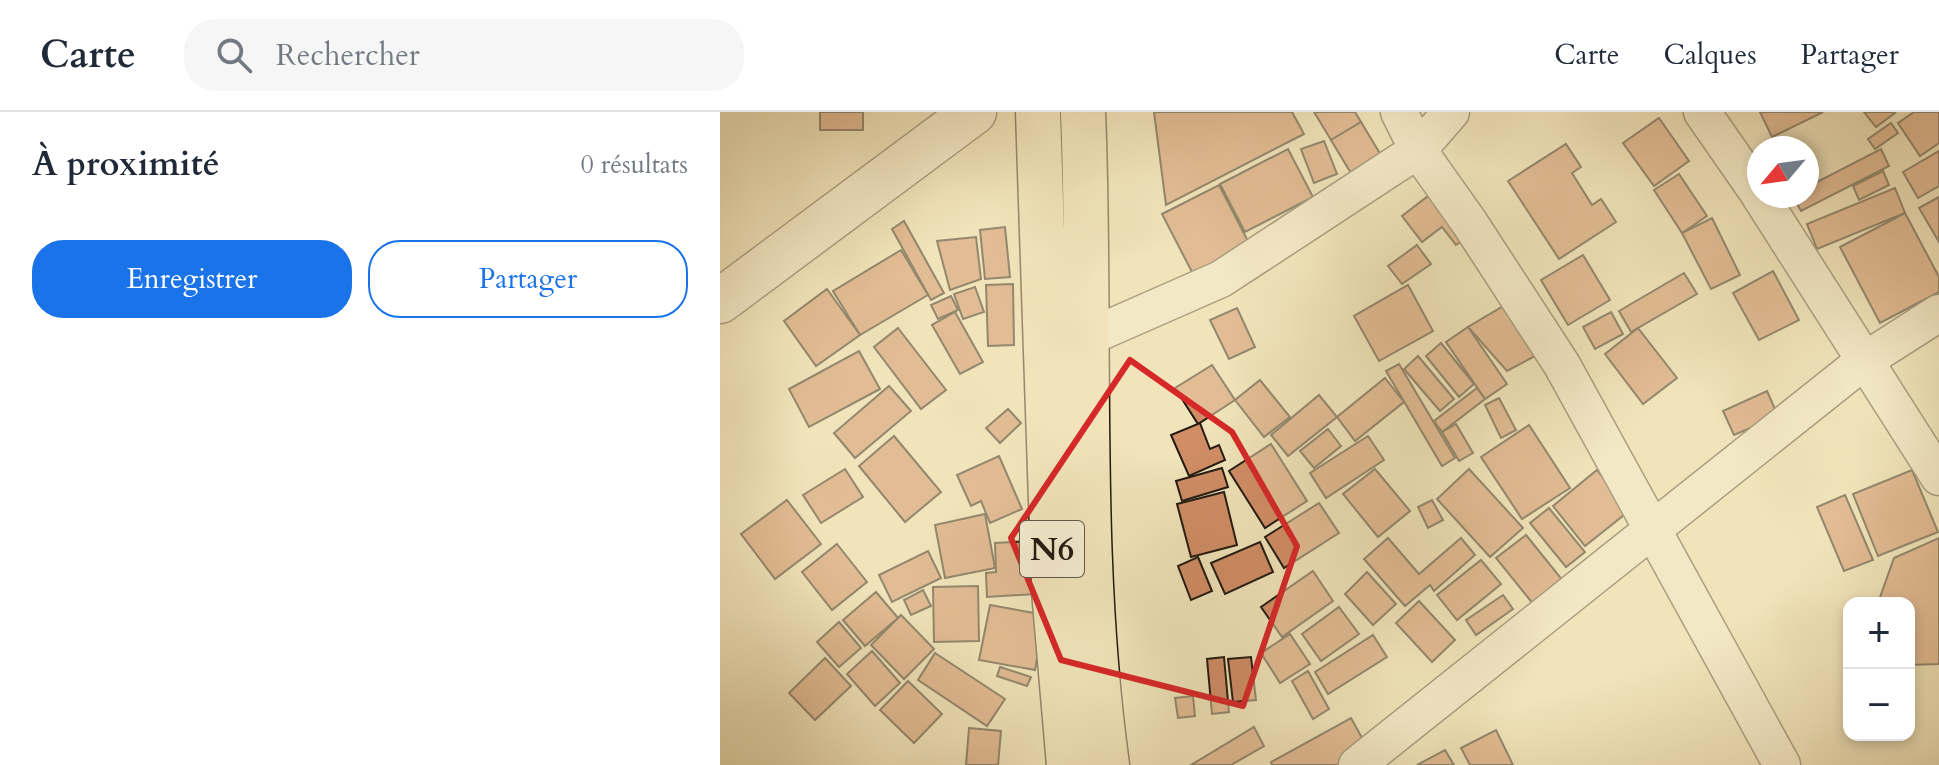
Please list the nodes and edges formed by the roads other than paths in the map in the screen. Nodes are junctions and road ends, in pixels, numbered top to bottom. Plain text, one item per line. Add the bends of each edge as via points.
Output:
1 (974, 112) edge
2 (1038, 112) edge
3 (1083, 112) edge
4 (1399, 112) edge
5 (1451, 112) edge
6 (1702, 112) edge
7 (1418, 150) junction
8 (1747, 176) edge
9 (1768, 208) edge
10 (720, 301) edge
11 (1939, 313) edge
12 (1089, 337) junction
13 (1864, 361) junction
14 (1939, 477) edge
15 (1655, 529) junction
16 (1069, 765) edge
17 (1107, 765) edge
18 (1357, 765) edge
19 (1782, 765) edge

1 - 10 street
2 - 16 highway, N6 via 1054,591
3 - 12 highway, N6
4 - 7 street
5 - 7 street
6 - 8 street
7 - 12 street via 1221,279
7 - 15 street via 1562,365
9 - 13 street
11 - 13 street
12 - 17 highway, N6 via 1092,587
13 - 14 street
13 - 15 street
15 - 18 street
15 - 19 street

